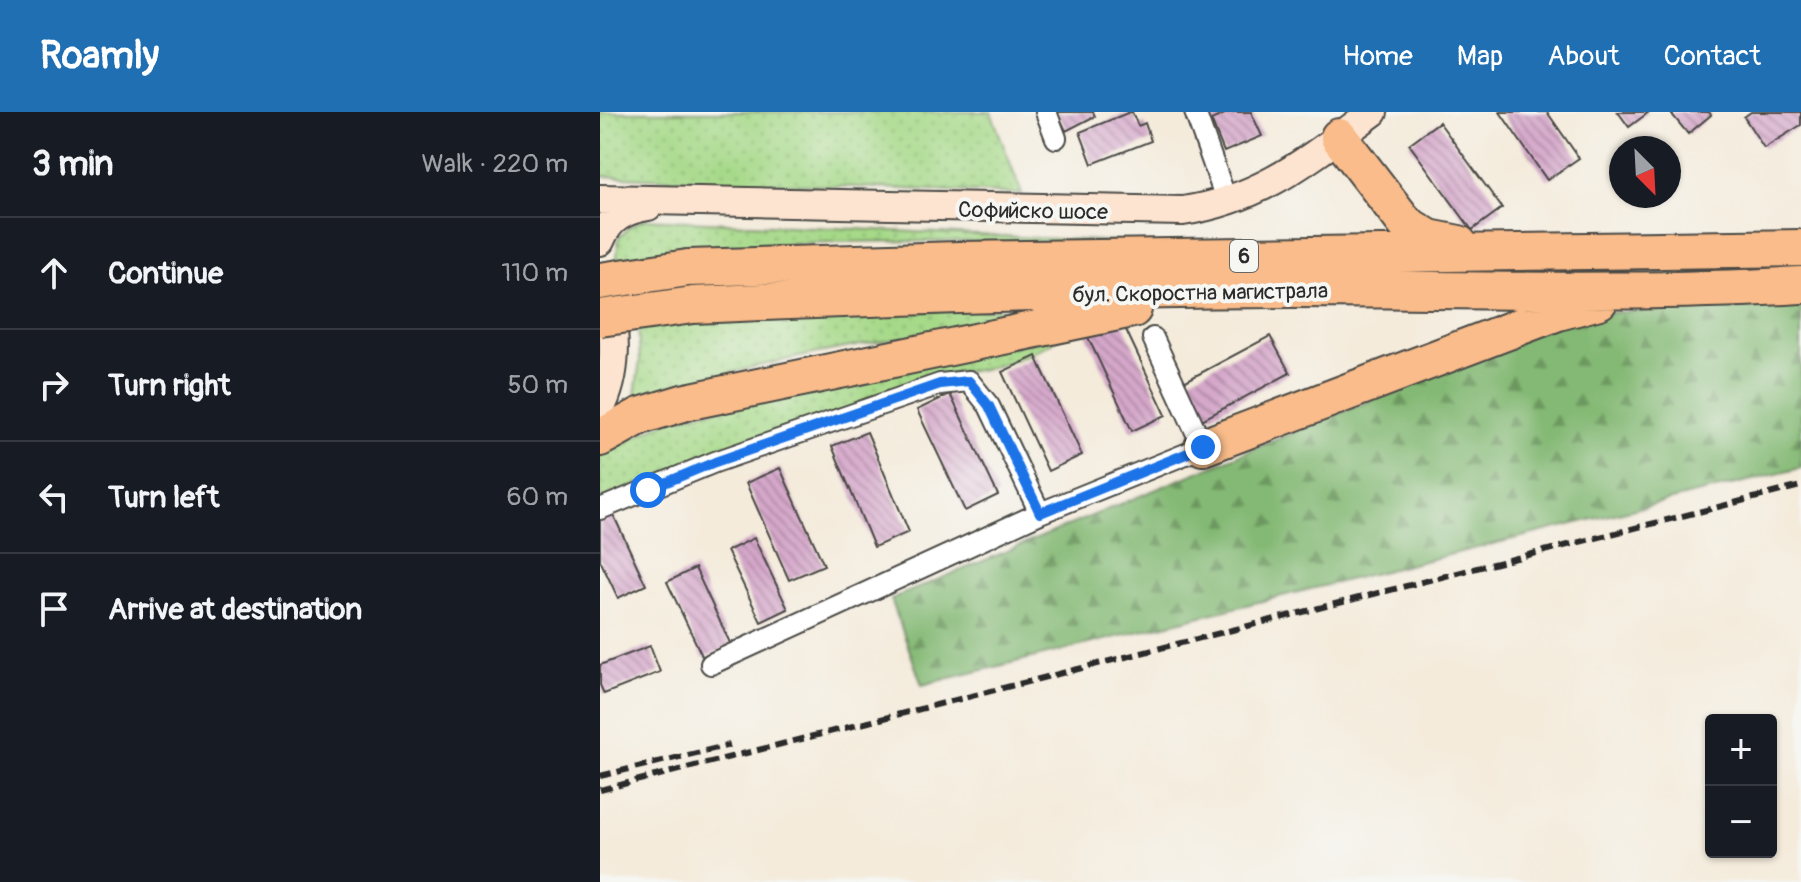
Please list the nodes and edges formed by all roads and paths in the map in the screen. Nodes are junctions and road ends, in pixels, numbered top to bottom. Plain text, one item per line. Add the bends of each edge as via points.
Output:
1 (1046, 112) edge
2 (1195, 112) edge
3 (1358, 120) edge
4 (1056, 138) dead end
5 (600, 199) edge
6 (666, 202) junction
7 (1227, 202) junction
8 (600, 241) edge
9 (1801, 248) edge
10 (1532, 252) junction
11 (600, 280) edge
12 (1801, 285) edge
13 (1654, 289) junction
14 (1234, 290) junction
15 (600, 318) edge
16 (1153, 338) dead end
17 (600, 409) edge
18 (600, 438) edge
19 (1203, 447) junction
20 (600, 509) edge
21 (1040, 513) junction
22 (711, 664) dead end

1 - 4 street
2 - 7 street
3 - 7 main road, Софийско шосе via 1271,184
3 - 10 highway via 1396,212 1416,232 1442,242
5 - 6 main road, Софийско шосе
6 - 7 main road, Софийско шосе via 1162,212
6 - 8 main road, Софийско шосе via 615,217
9 - 10 highway, бул. Скоростна магистрала / 6
10 - 11 highway, бул. Скоростна магистрала / 6, bridge via 688,268
11 - 17 main road via 614,324 614,370
12 - 13 highway, бул. Скоростна магистрала / 6
13 - 14 highway, бул. Скоростна магистрала / 6
13 - 19 highway via 1558,312
14 - 15 highway, бул. Скоростна магистрала / 6, bridge via 823,299 693,305
14 - 18 highway via 686,402 640,416
16 - 19 street
19 - 21 street
20 - 21 street via 715,462 940,384 969,381 989,406
21 - 22 street

